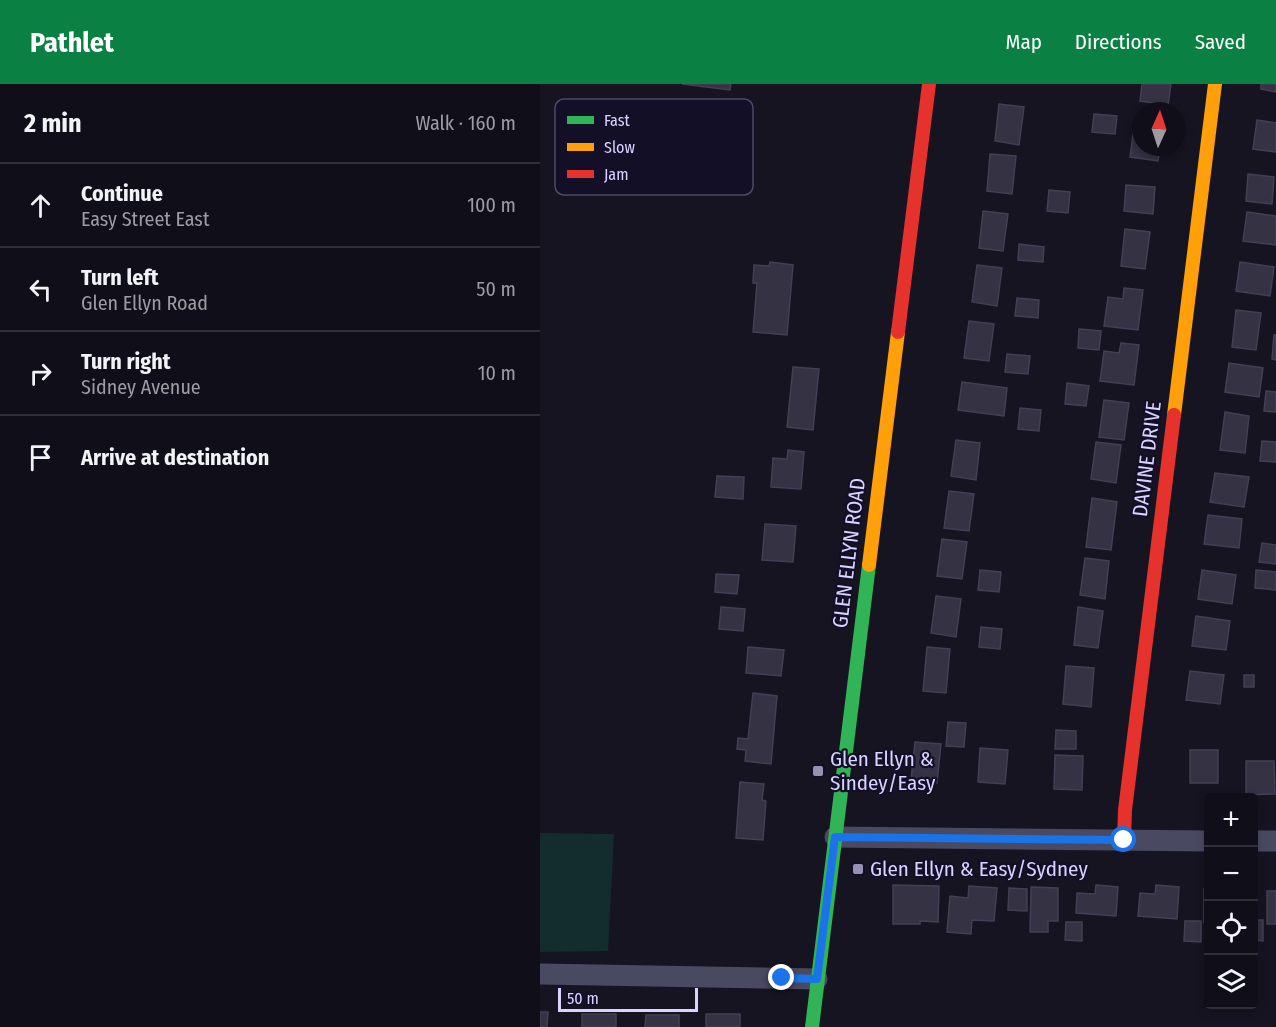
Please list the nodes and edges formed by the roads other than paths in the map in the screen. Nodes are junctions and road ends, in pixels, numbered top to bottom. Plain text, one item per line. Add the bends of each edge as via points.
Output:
1 (929, 84) edge
2 (1215, 84) edge
3 (835, 837) junction
4 (1124, 840) junction
5 (1204, 840) edge
6 (1258, 841) edge
7 (1276, 841) edge
8 (540, 974) edge
9 (817, 979) junction
10 (812, 1027) edge

1 - 3 street, GLEN ELLYN ROAD
2 - 4 street, DAVINE DRIVE
3 - 4 street
3 - 9 street, GLEN ELLYN ROAD
4 - 5 street
6 - 7 street
8 - 9 street
9 - 10 street, GLEN ELLYN ROAD

